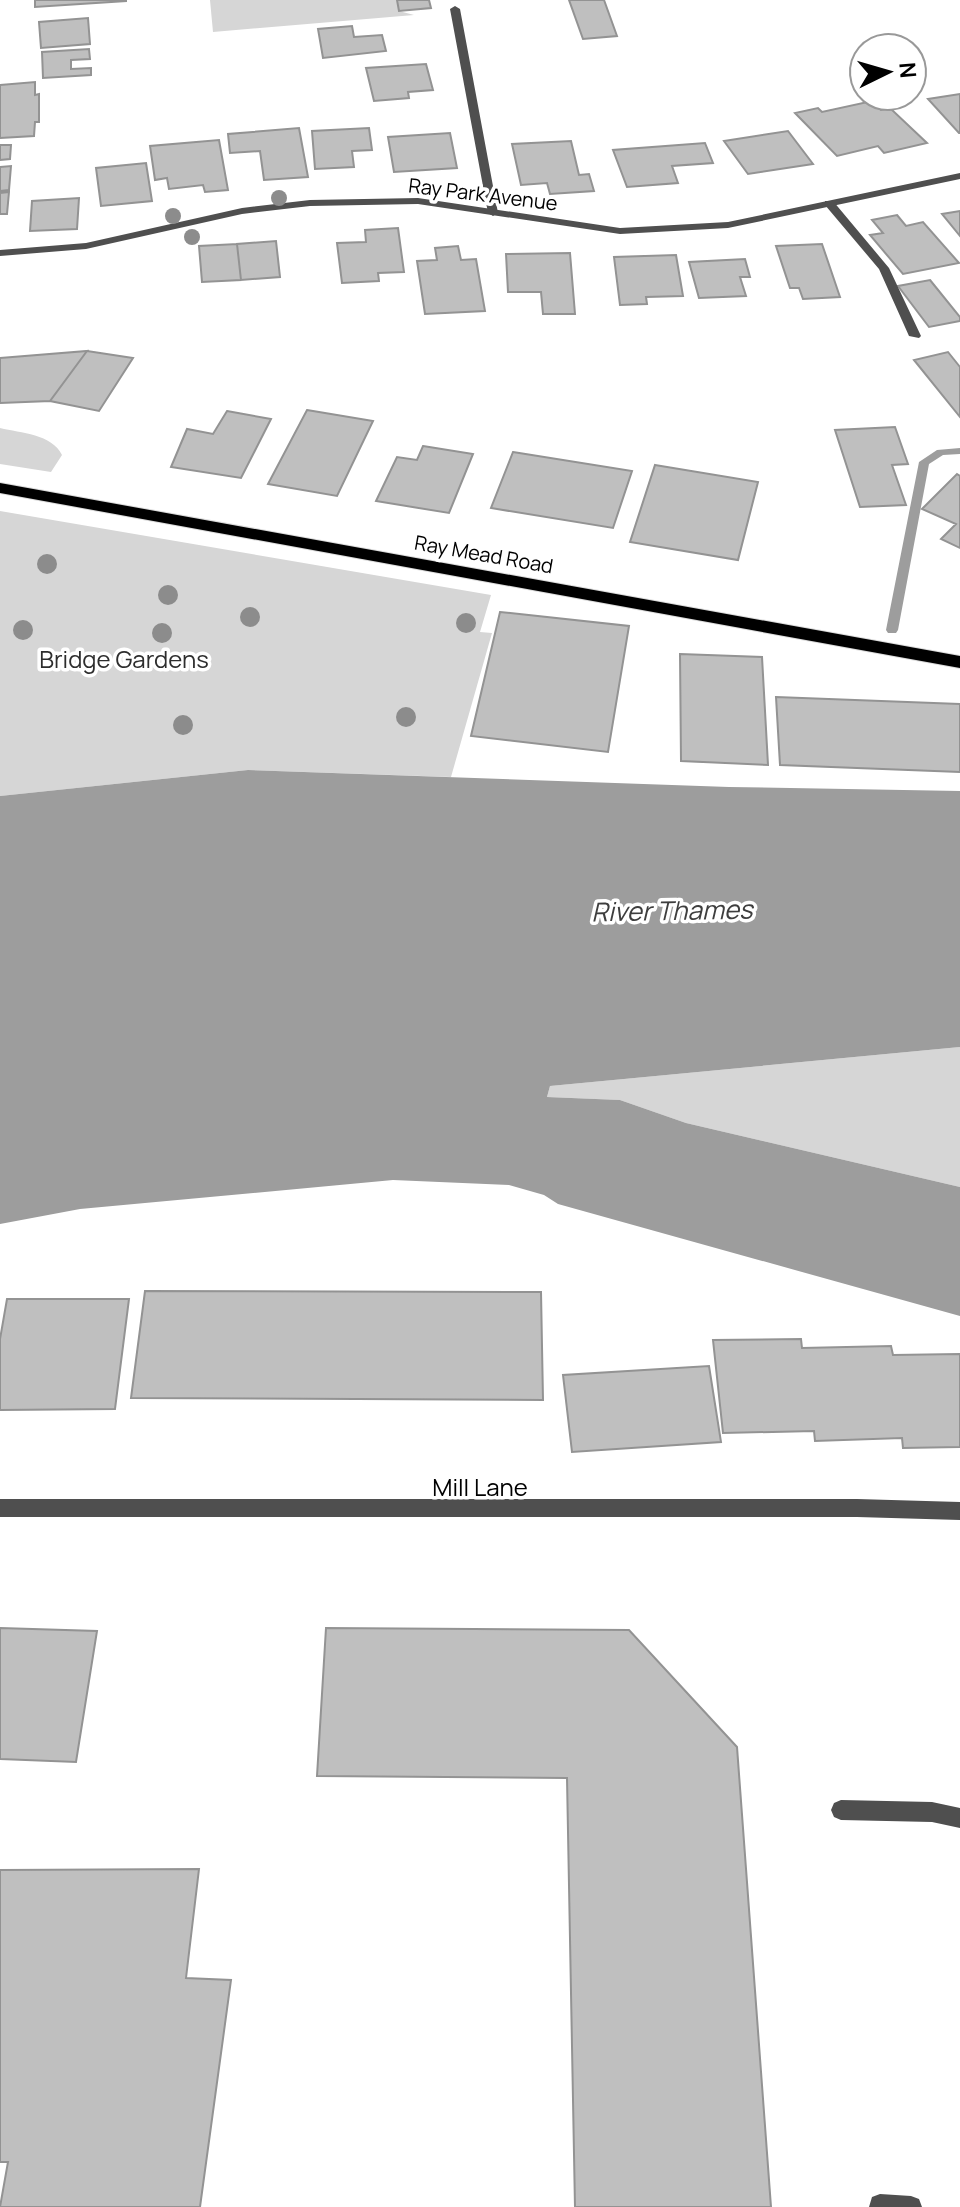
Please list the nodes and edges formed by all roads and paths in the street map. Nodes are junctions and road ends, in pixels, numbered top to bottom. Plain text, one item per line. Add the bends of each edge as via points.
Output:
1 (455, 9) dead end
2 (960, 176) edge
3 (829, 203) junction
4 (493, 213) junction
5 (0, 253) edge
6 (915, 336) dead end
7 (0, 488) edge
8 (960, 662) edge
9 (0, 1508) edge
10 (960, 1511) edge
11 (841, 1810) dead end
12 (960, 1818) edge
13 (880, 2205) edge
14 (911, 2207) edge

1 - 4 street
2 - 3 street, Ray Park Avenue
3 - 4 street, Ray Park Avenue via 728,225 620,231
3 - 6 street via 884,268
4 - 5 street, Ray Park Avenue via 418,201 310,203 242,211 106,243
7 - 8 main road, Ray Mead Road
9 - 10 street, Mill Lane
11 - 12 street via 932,1812
13 - 14 street

